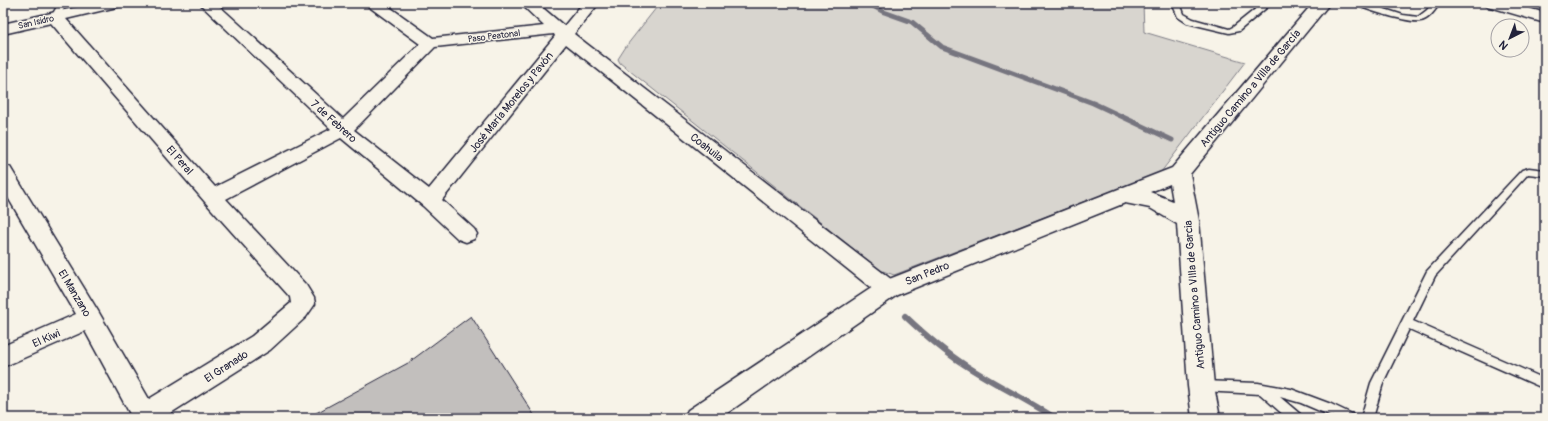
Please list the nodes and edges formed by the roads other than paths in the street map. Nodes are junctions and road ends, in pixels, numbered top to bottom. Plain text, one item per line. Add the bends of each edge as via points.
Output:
1 (115, 3) edge
2 (207, 3) edge
3 (374, 3) edge
4 (528, 3) edge
5 (592, 3) edge
6 (1176, 3) edge
7 (1268, 3) edge
8 (1322, 3) edge
9 (1358, 3) edge
10 (1436, 3) edge
11 (1493, 3) edge
12 (59, 10) edge
13 (1545, 18) edge
14 (3, 29) edge
15 (562, 32) junction
16 (430, 43) junction
17 (343, 130) junction
18 (3, 172) edge
19 (1179, 173) junction
20 (1545, 173) edge
21 (1122, 196) junction
22 (212, 197) junction
23 (430, 202) junction
24 (1188, 221) junction
25 (466, 234) dead end
26 (888, 289) junction
27 (303, 304) joint
28 (90, 318) junction
29 (1407, 323) junction
30 (3, 357) edge
31 (1545, 384) edge
32 (1201, 386) junction
33 (1262, 389) junction
34 (144, 417) edge
35 (698, 418) edge
36 (1206, 418) edge
37 (1296, 418) edge
38 (1348, 418) edge
39 (1367, 418) edge

1 - 12 street, San Isidro
2 - 17 street, 7 de Febrero
3 - 16 street
4 - 15 street, Coahuila
5 - 15 street, José María Morelos y Pavón
6 - 7 lane via 1184,18 1200,25 1229,31 1236,29
8 - 19 main road, Antiguo Camino a Villa de García
9 - 10 lane via 1402,17 1419,19 1430,12
11 - 13 main road
12 - 14 street, San Isidro
12 - 22 street, El Peral
15 - 16 street, Paso Peatonal
15 - 23 street, José María Morelos y Pavón
15 - 26 street, Coahuila
16 - 17 street
17 - 22 street
17 - 23 street, 7 de Febrero
18 - 28 street, El Manzano
19 - 21 main road, San Pedro
19 - 24 main road, Antiguo Camino a VIlla de Garcia
20 - 29 lane via 1529,171 1520,178 1431,274
21 - 24 main road via 1158,202
21 - 26 main road, San Pedro
22 - 27 street, El Peral via 298,291
23 - 25 street, 7 de Febrero
24 - 32 main road, Antiguo Camino a VIlla de Garcia
26 - 35 main road, San Pedro
27 - 34 street, El Granado via 291,318 261,343
28 - 30 street, El Kiwi
28 - 34 street, El Manzano
29 - 31 lane
29 - 39 lane via 1376,383
32 - 33 lane
32 - 36 main road, Antiguo Camino a VIlla de Garcia
33 - 37 lane
33 - 38 lane via 1289,394 1322,405

